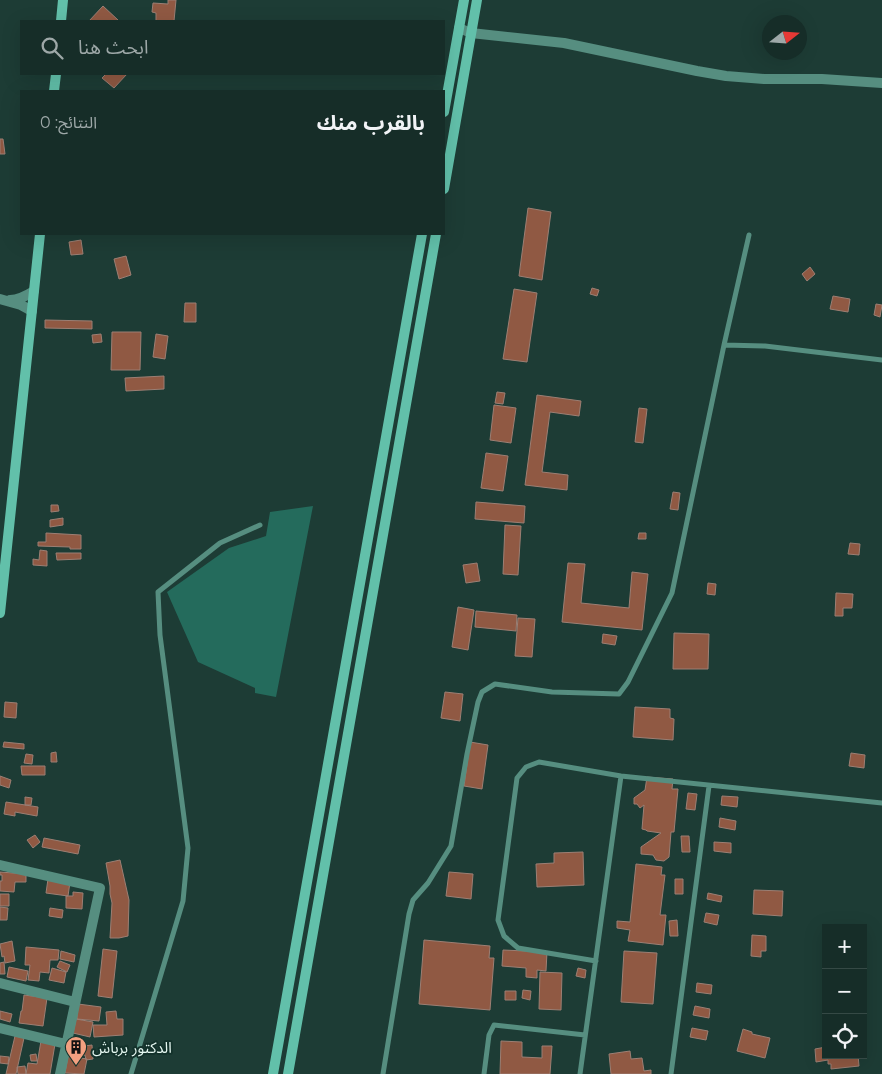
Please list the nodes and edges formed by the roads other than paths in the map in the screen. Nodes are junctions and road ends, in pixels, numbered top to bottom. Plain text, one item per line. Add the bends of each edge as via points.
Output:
1 (63, 0) edge
2 (464, 0) edge
3 (477, 0) edge
4 (61, 20) edge
5 (459, 28) junction
6 (471, 33) junction
7 (56, 75) edge
8 (882, 83) edge
9 (54, 90) edge
10 (445, 106) edge
11 (445, 183) edge
12 (749, 234) dead end
13 (40, 235) edge
14 (422, 235) edge
15 (436, 235) edge
16 (34, 291) junction
17 (3, 300) edge
18 (32, 311) junction
19 (724, 345) junction
20 (882, 360) edge
21 (260, 525) dead end
22 (4, 544) edge
23 (0, 613) edge
24 (621, 776) junction
25 (709, 786) junction
26 (882, 803) edge
27 (0, 865) edge
28 (596, 961) junction
29 (0, 983) edge
30 (75, 1002) junction
31 (0, 1028) edge
32 (585, 1035) junction
33 (66, 1044) junction
34 (60, 1074) edge
35 (131, 1074) edge
36 (273, 1074) edge
37 (288, 1074) edge
38 (383, 1074) edge
39 (484, 1074) edge
40 (580, 1074) edge
41 (671, 1074) edge

1 - 4 main road
2 - 5 main road
3 - 6 main road
5 - 6 street
5 - 10 main road
6 - 8 street via 564,43 726,76
6 - 11 main road
7 - 9 main road
12 - 19 lane
13 - 16 main road
14 - 36 main road
15 - 37 main road
16 - 17 street via 15,300
16 - 18 main road
17 - 18 street
18 - 22 main road
19 - 20 lane via 765,346
19 - 38 lane via 672,593 628,682 618,694 552,692 495,684 482,692 451,846 413,900
21 - 35 lane via 220,543 158,592 160,635 188,848 183,901
22 - 23 main road
24 - 25 lane
24 - 28 lane
24 - 28 lane via 539,762 526,766 517,778 498,920 504,936 518,948
25 - 26 lane
25 - 41 lane
27 - 30 street via 100,888
28 - 32 lane
29 - 30 street
30 - 33 street
31 - 33 street
32 - 39 lane via 494,1025 489,1035
32 - 40 lane
33 - 34 street

